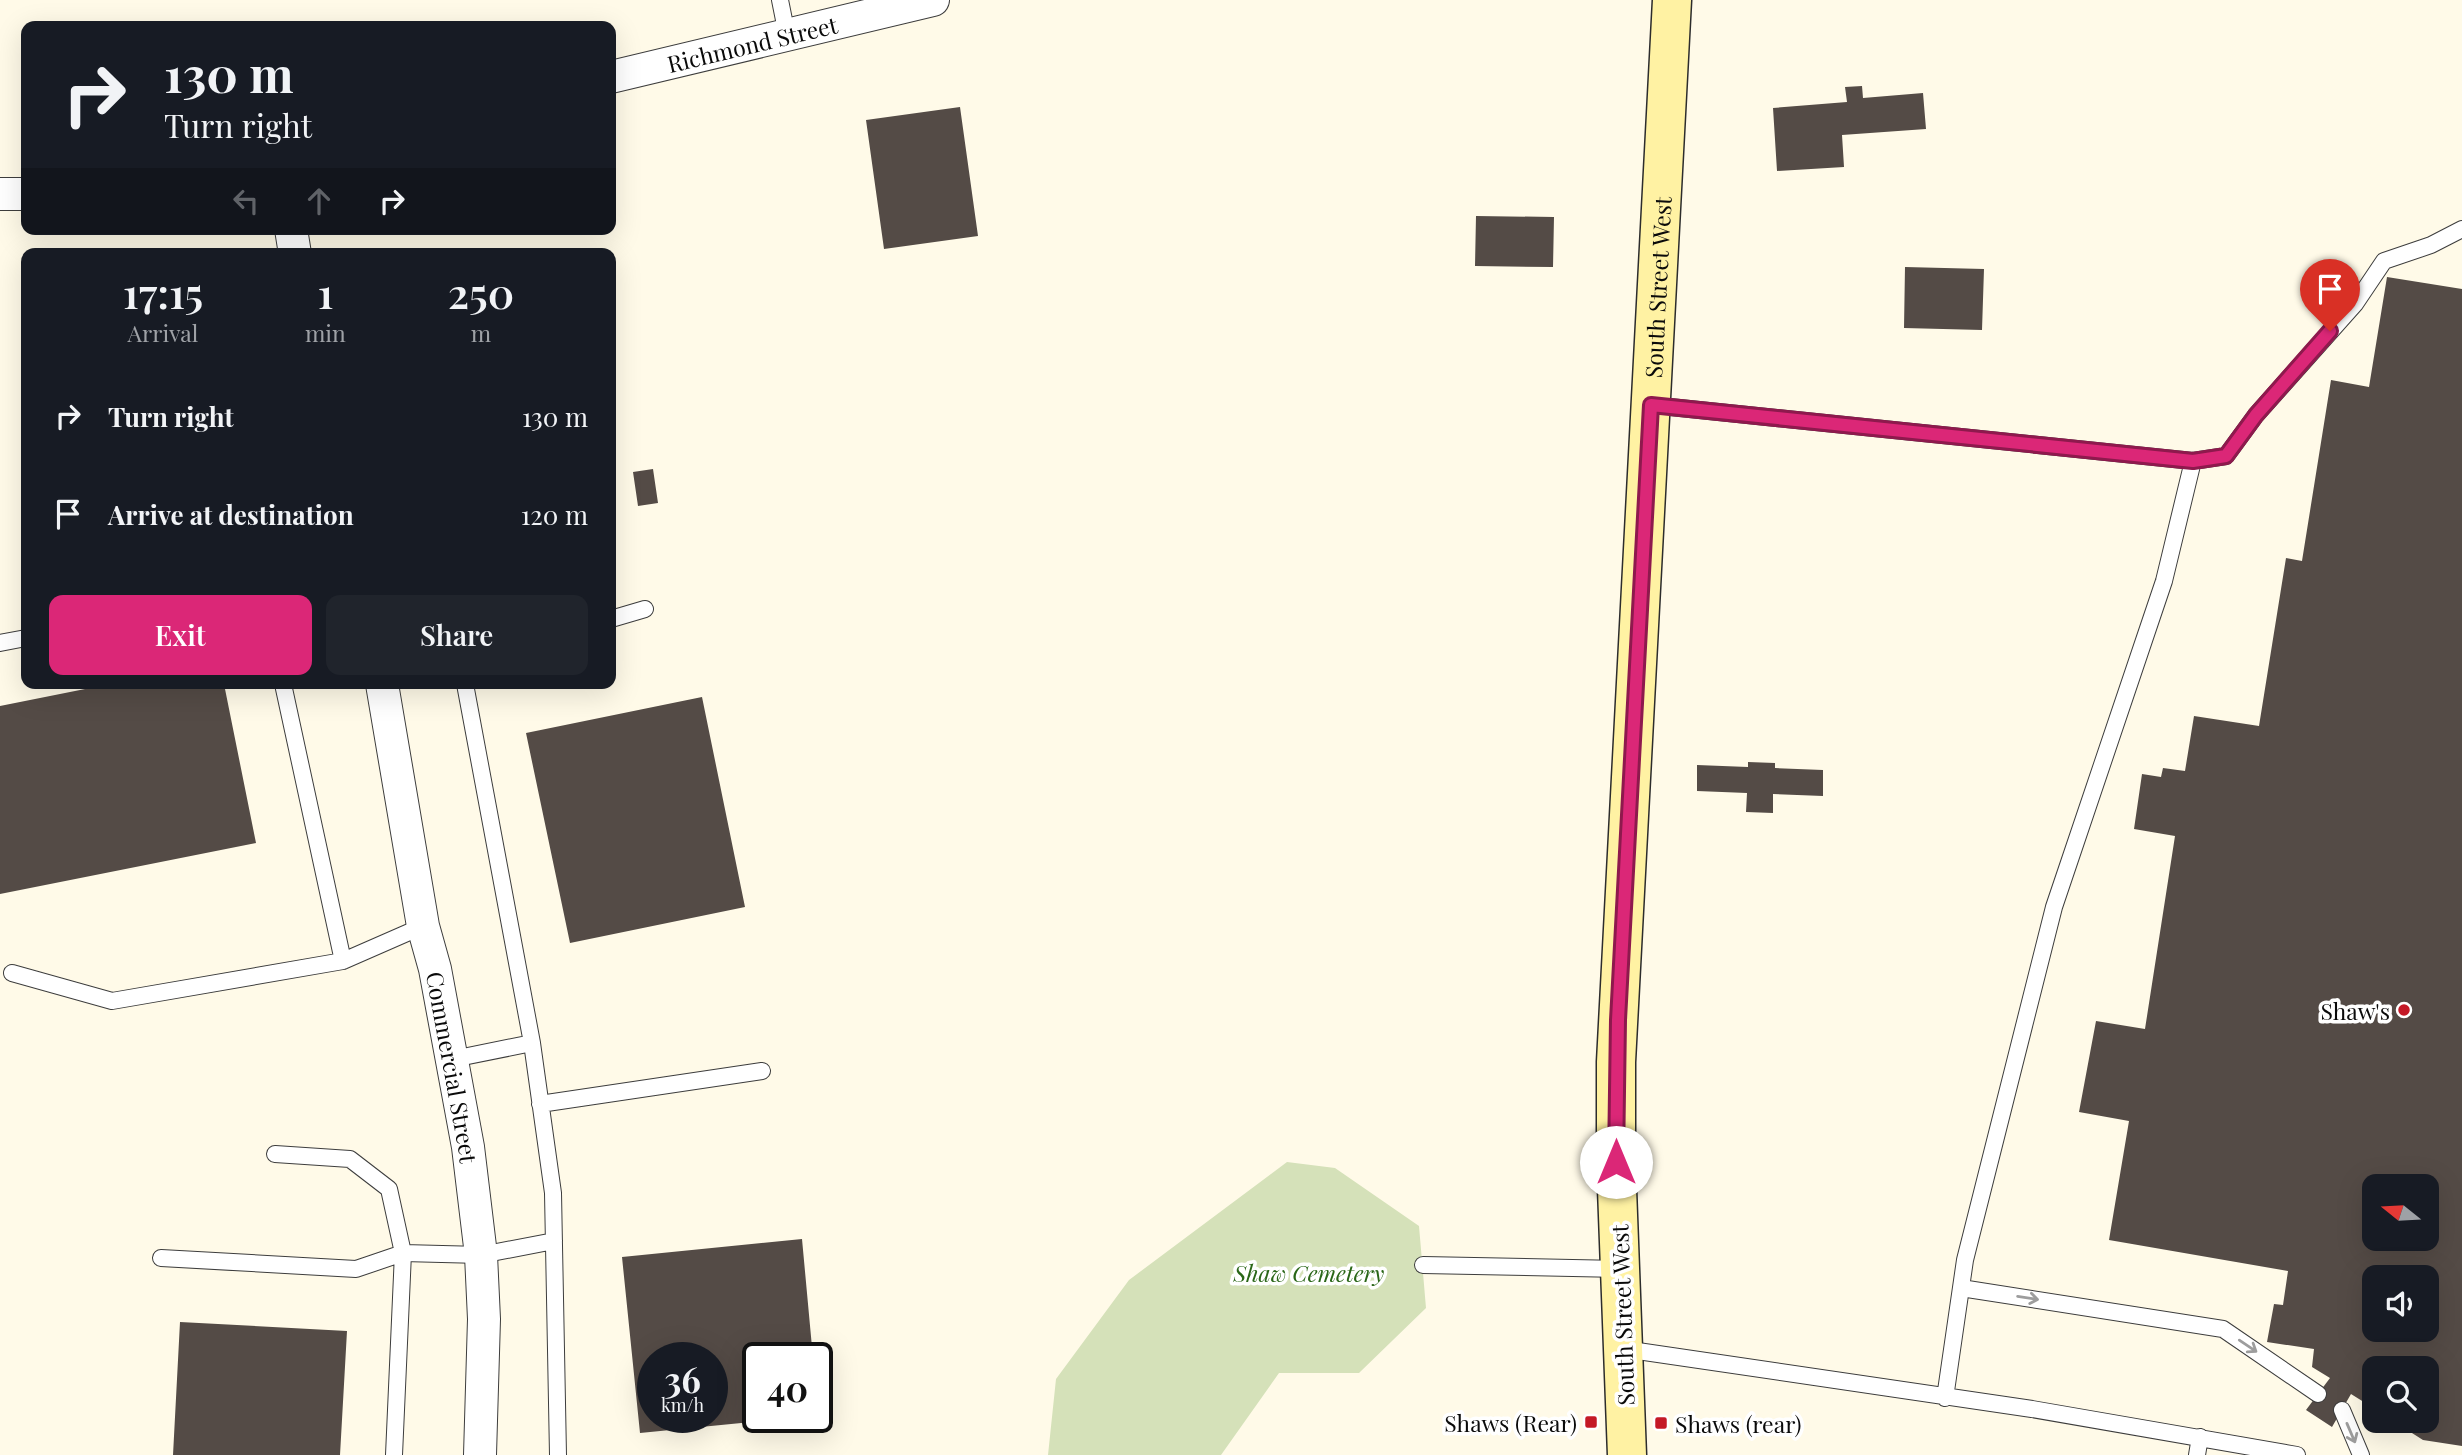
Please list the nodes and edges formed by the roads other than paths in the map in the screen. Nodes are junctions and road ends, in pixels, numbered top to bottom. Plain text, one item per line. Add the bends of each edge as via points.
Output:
1 (780, 0) edge
2 (933, 0) edge
3 (1672, 0) edge
4 (787, 36) junction
5 (616, 77) edge
6 (0, 194) edge
7 (21, 194) edge
8 (2462, 229) edge
9 (1651, 405) junction
10 (2193, 461) junction
11 (646, 609) dead end
12 (616, 618) edge
13 (21, 640) edge
14 (0, 643) edge
15 (284, 689) edge
16 (383, 689) edge
17 (466, 689) edge
18 (423, 926) junction
19 (343, 961) junction
20 (12, 973) dead end
21 (531, 1043) junction
22 (453, 1059) junction
23 (762, 1071) dead end
24 (540, 1104) junction
25 (275, 1154) dead end
26 (554, 1241) junction
27 (403, 1253) junction
28 (481, 1255) junction
29 (162, 1258) dead end
30 (1423, 1265) dead end
31 (1621, 1269) junction
32 (1961, 1288) junction
33 (1624, 1349) junction
34 (2318, 1394) dead end
35 (1945, 1398) junction
36 (2342, 1410) dead end
37 (2200, 1437) junction
38 (394, 1455) edge
39 (480, 1455) edge
40 (558, 1455) edge
41 (1627, 1455) edge
42 (2197, 1455) edge
43 (2297, 1455) edge
44 (2361, 1455) edge

1 - 4 lane
2 - 4 street, Richmond Street
3 - 9 street, South Street West
4 - 5 street, Richmond Street
6 - 7 street
8 - 10 lane via 2384,261 2355,303 2226,456
9 - 10 lane
9 - 31 street, South Street West via 1616,1062
10 - 32 lane via 2164,581 2054,907
11 - 12 lane
13 - 14 lane
15 - 19 lane
16 - 18 street, Commercial Street
17 - 21 lane
18 - 19 lane
18 - 22 street, Commercial Street
19 - 20 lane via 112,1001
21 - 22 lane
21 - 24 lane
22 - 28 street, Commercial Street
23 - 24 lane
24 - 26 lane via 553,1193
25 - 27 lane via 349,1159 389,1189
26 - 28 lane
26 - 40 lane
27 - 28 lane
27 - 29 lane via 356,1269
27 - 38 lane
28 - 39 street, Commercial Street
30 - 31 lane
31 - 33 street, South Street West
32 -> 34 lane via 2223,1329
32 - 35 lane
33 - 35 lane
33 - 41 street, South Street West
35 - 37 lane
36 -> 44 lane
37 - 42 lane
37 - 43 lane

